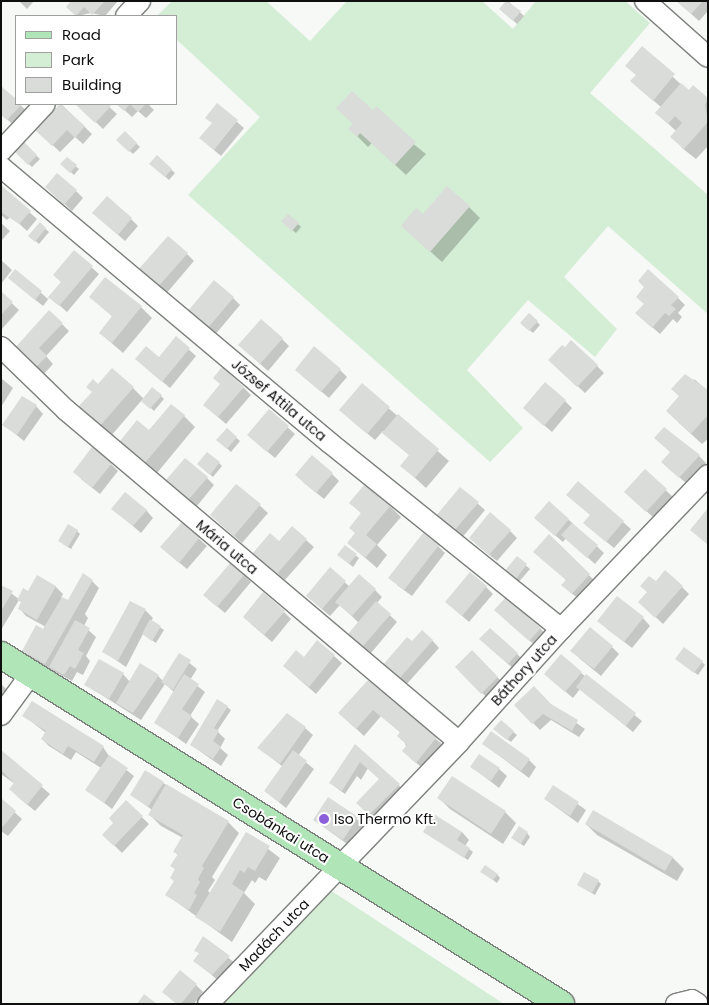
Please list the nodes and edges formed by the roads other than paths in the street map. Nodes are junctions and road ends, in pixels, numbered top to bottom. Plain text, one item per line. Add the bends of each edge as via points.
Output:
1 (140, 1) edge
2 (645, 1) edge
3 (127, 15) edge
4 (708, 57) edge
5 (44, 105) edge
6 (1, 151) edge
7 (1, 167) edge
8 (1, 347) edge
9 (708, 475) edge
10 (561, 629) junction
11 (1, 655) edge
12 (31, 674) junction
13 (1, 716) edge
14 (459, 742) junction
15 (340, 866) junction
16 (208, 1004) edge
17 (561, 1004) edge
18 (676, 1004) edge
19 (698, 1004) edge

1 - 3 street
2 - 4 street
5 - 6 street
7 - 10 street, József Attila utca via 330,443
8 - 14 street, Mária utca via 73,417
9 - 10 street, Báthory utca
10 - 14 street, Báthory utca
11 - 12 main road, Csobánkai utca
12 - 13 street
12 - 15 main road, Csobánkai utca
14 - 15 street, Báthory utca
15 - 16 street, Madách utca
15 - 17 main road, Csobánkai utca
18 - 19 street via 682,1000

